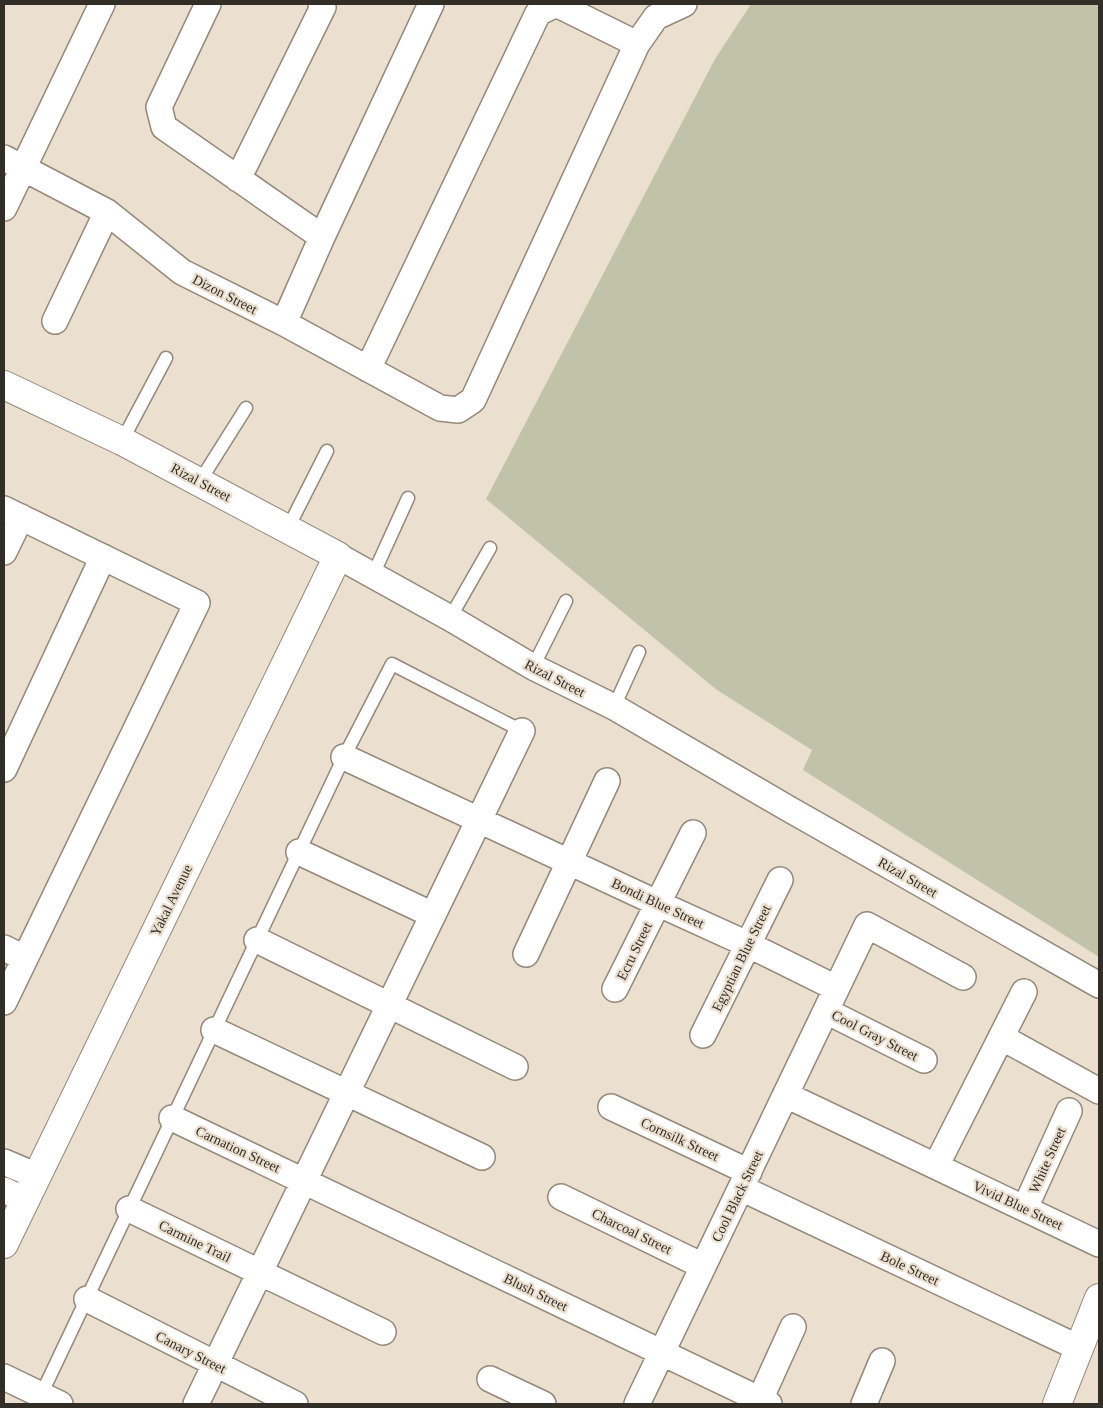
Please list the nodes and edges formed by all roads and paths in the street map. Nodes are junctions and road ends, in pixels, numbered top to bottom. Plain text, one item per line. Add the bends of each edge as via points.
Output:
1 (102, 4) edge
2 (208, 4) edge
3 (321, 4) edge
4 (431, 4) edge
5 (684, 4) edge
6 (637, 44) junction
7 (14, 163) edge
8 (238, 179) junction
9 (4, 208) edge
10 (107, 212) junction
11 (322, 237) junction
12 (55, 320) dead end
13 (284, 323) junction
14 (166, 358) dead end
15 (368, 368) junction
16 (4, 384) edge
17 (246, 408) dead end
18 (122, 441) junction
19 (327, 451) dead end
20 (200, 481) junction
21 (408, 498) dead end
22 (12, 513) edge
23 (287, 530) junction
24 (490, 548) dead end
25 (4, 552) edge
26 (338, 556) junction
27 (103, 558) junction
28 (374, 576) junction
29 (566, 601) dead end
30 (450, 618) junction
31 (639, 652) dead end
32 (533, 667) junction
33 (614, 707) junction
34 (522, 731) joint
35 (344, 756) junction
36 (4, 769) edge
37 (607, 780) dead end
38 (479, 820) junction
39 (693, 833) dead end
40 (299, 852) junction
41 (568, 862) junction
42 (780, 880) dead end
43 (657, 903) junction
44 (433, 915) junction
45 (257, 940) junction
46 (747, 944) junction
47 (14, 953) edge
48 (526, 954) dead end
49 (963, 977) dead end
50 (1099, 985) edge
51 (836, 988) junction
52 (615, 989) dead end
53 (1024, 992) dead end
54 (4, 1002) edge
55 (389, 1005) junction
56 (826, 1011) junction
57 (214, 1030) junction
58 (703, 1035) dead end
59 (1001, 1036) junction
60 (924, 1060) dead end
61 (514, 1067) dead end
62 (1099, 1091) edge
63 (347, 1092) junction
64 (786, 1095) junction
65 (612, 1107) dead end
66 (1068, 1111) dead end
67 (172, 1118) junction
68 (482, 1156) dead end
69 (4, 1162) edge
70 (936, 1166) junction
71 (37, 1176) junction
72 (304, 1180) junction
73 (745, 1180) junction
74 (14, 1195) edge
75 (561, 1197) dead end
76 (1025, 1208) junction
77 (129, 1209) junction
78 (4, 1244) edge
79 (1099, 1244) edge
80 (704, 1266) junction
81 (260, 1272) junction
82 (1099, 1298) edge
83 (87, 1299) junction
84 (793, 1327) dead end
85 (383, 1332) dead end
86 (1079, 1348) junction
87 (662, 1353) junction
88 (882, 1361) dead end
89 (215, 1364) junction
90 (4, 1377) edge
91 (490, 1380) dead end
92 (46, 1401) edge
93 (762, 1403) edge
94 (196, 1404) edge
95 (295, 1404) edge
96 (543, 1404) edge
97 (637, 1404) edge
98 (864, 1404) edge
99 (1056, 1404) edge

1 - 7 street
2 - 8 street via 160,107 164,127
3 - 8 street via 323,7
4 - 11 street
5 - 6 street via 656,17
6 - 15 street via 556,4 538,13
6 - 15 street, Dizon Street via 473,400 458,410 440,408
7 - 9 street
7 - 10 street, Dizon Street
8 - 11 street
10 - 12 street
10 - 13 street, Dizon Street via 182,272
11 - 13 street
13 - 15 street, Dizon Street
14 - 18 lane
16 - 18 street, Rizal Street
17 - 20 lane
18 - 20 street, Rizal Street
19 - 23 lane
20 - 23 street, Rizal Street
21 - 28 lane
22 - 25 street
22 - 27 street
23 - 26 street, Rizal Street
24 - 30 lane
26 - 28 street, Rizal Street
26 - 71 street, Yakal Avenue
27 - 36 street
27 - 47 street via 196,603
28 - 30 street, Rizal Street
29 - 32 lane
30 - 32 street, Rizal Street
31 - 33 lane
32 - 33 street, Rizal Street
33 - 50 street, Rizal Street
34 - 35 lane via 392,664
34 - 38 street
35 - 38 street, Bondi Blue Street
35 - 40 lane
37 - 41 street
38 - 41 street, Bondi Blue Street
38 - 44 street
39 - 43 street, Ecru Street
40 - 44 street
40 - 45 lane
41 - 43 street, Bondi Blue Street
41 - 48 street
42 - 46 street, Egyptian Blue Street
43 - 46 street, Bondi Blue Street
43 - 52 street, Ecru Street
44 - 55 street
45 - 55 street
45 - 57 lane
46 - 51 street, Bondi Blue Street
46 - 58 street, Egyptian Blue Street
47 - 54 street
49 - 51 street, Cool Black Street via 867,925
51 - 56 street, Cool Black Street
53 - 59 street
55 - 61 street
55 - 63 street
56 - 60 street, Cool Gray Street
56 - 64 street, Cool Black Street
57 - 63 street
57 - 67 lane
59 - 62 street
59 - 70 street
63 - 68 street
63 - 72 street
64 - 70 street, Vivid Blue Street
64 - 73 street, Cool Black Street
65 - 73 street, Cornsilk Street
66 - 76 street, White Street
67 - 72 street, Carnation Street
67 - 77 lane
69 - 71 street
70 - 76 street, Vivid Blue Street
71 - 74 street, Yakal Avenue
72 - 81 street
72 - 87 street, Blush Street
73 - 80 street, Cool Black Street
73 - 86 street, Bole Street
74 - 78 street, Yakal Avenue
75 - 80 street, Charcoal Street
76 - 79 street, Vivid Blue Street
77 - 81 street, Carmine Trail
77 - 83 lane
80 - 87 street, Cool Black Street
81 - 85 street, Carmine Trail
81 - 89 street
82 - 86 street
83 - 89 street, Canary Street
83 - 92 lane
84 - 93 street
86 - 99 street
87 - 93 street, Blush Street
87 - 97 street, Cool Black Street
88 - 98 street
89 - 94 street
89 - 95 street, Canary Street
90 - 92 street
91 - 96 street

